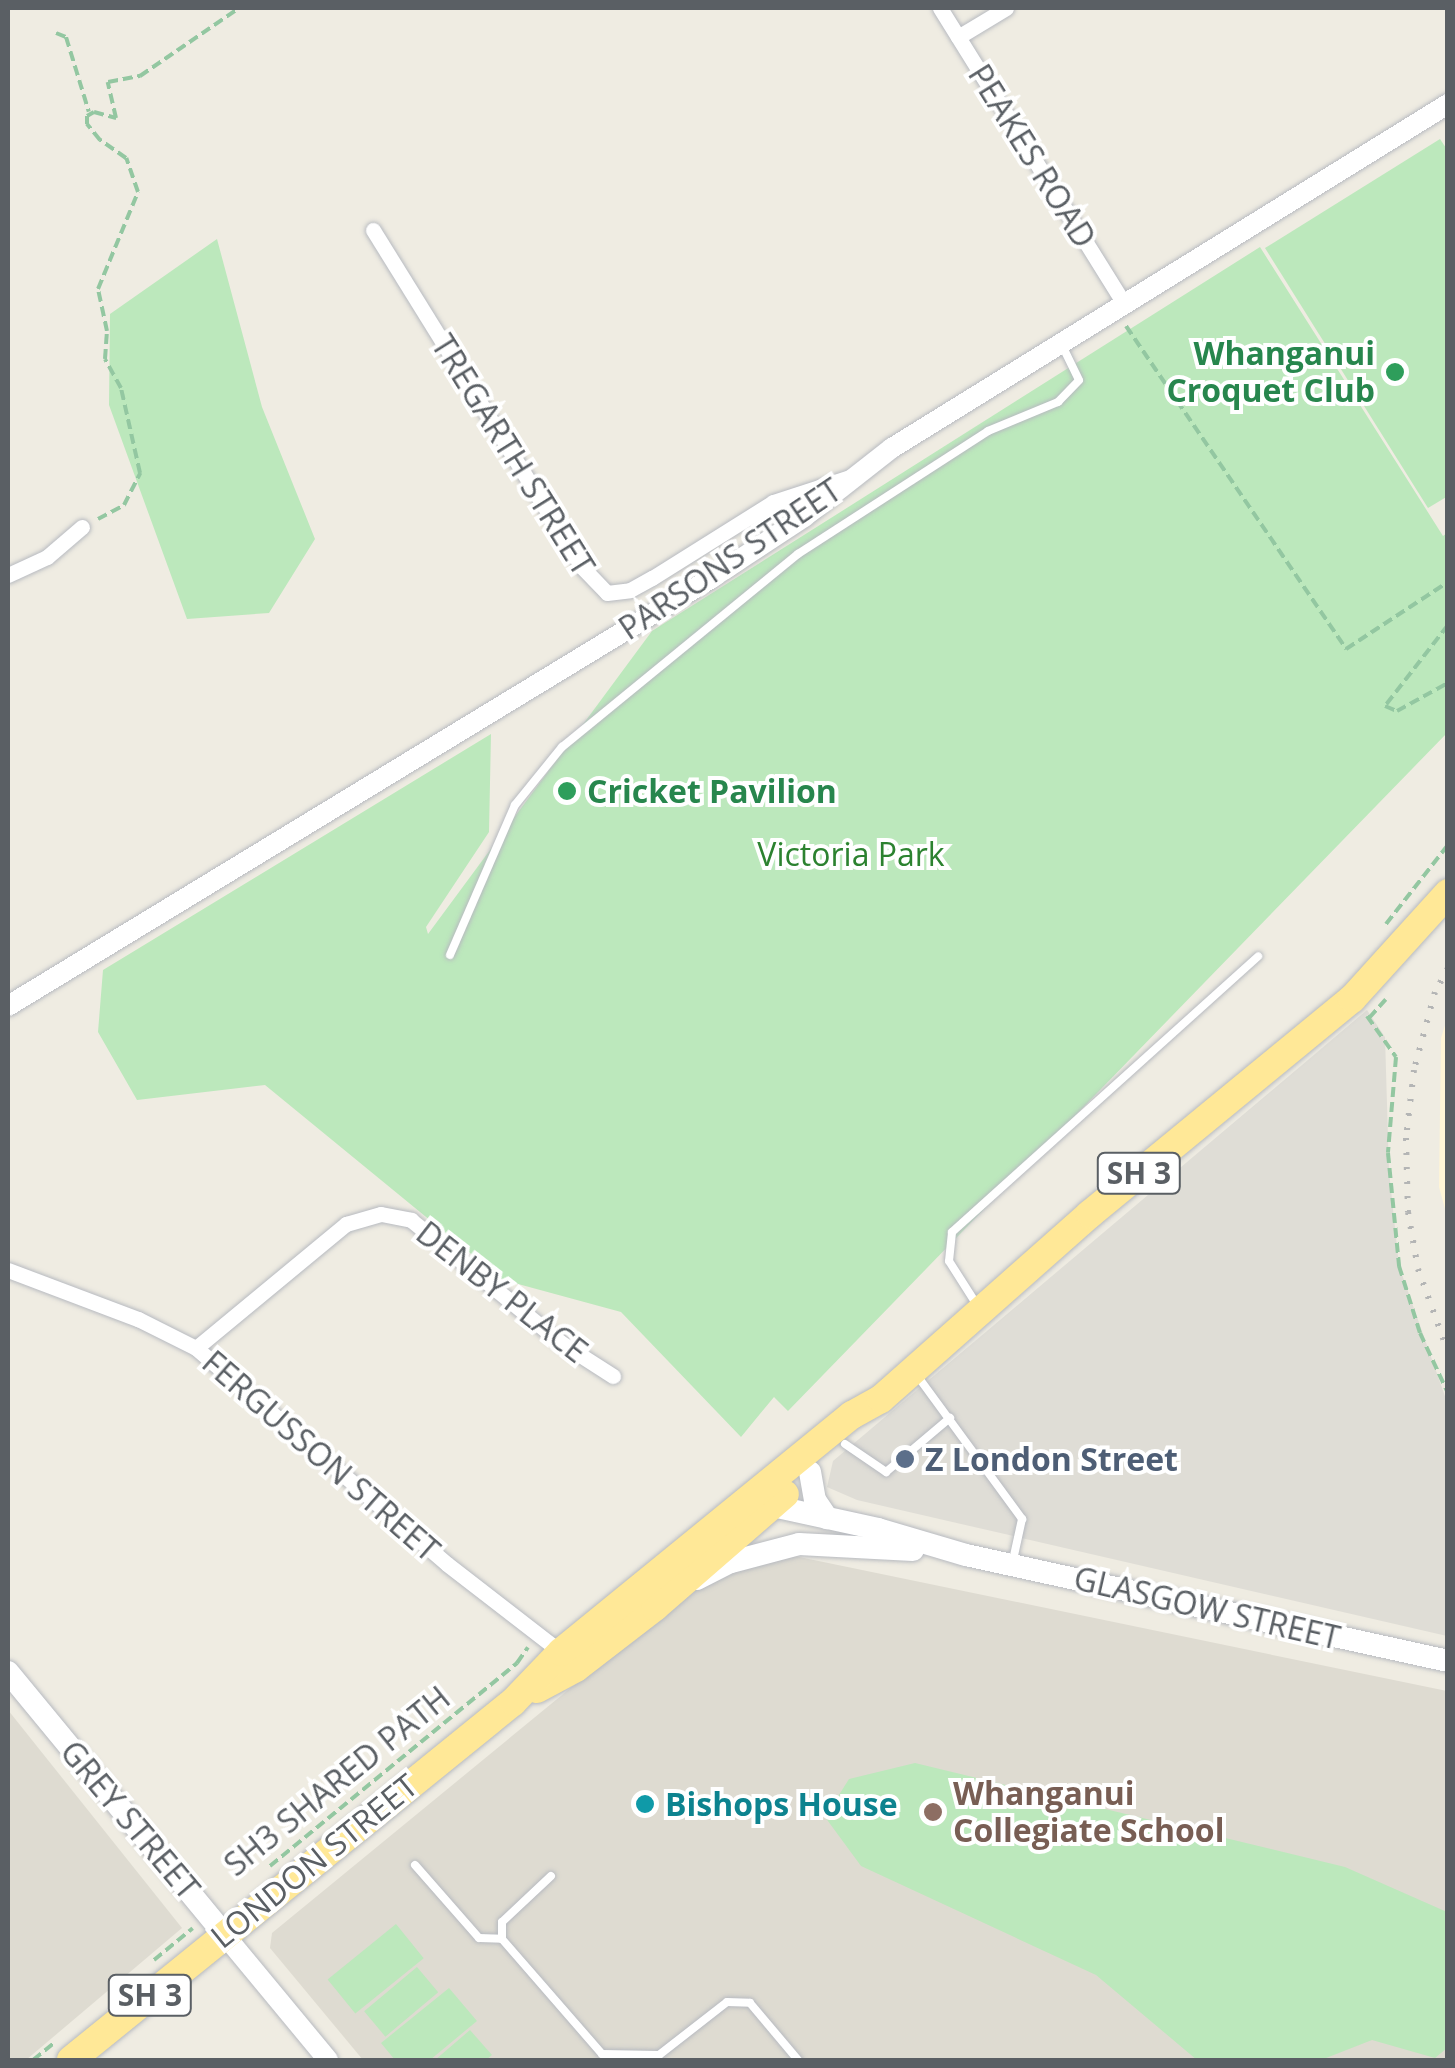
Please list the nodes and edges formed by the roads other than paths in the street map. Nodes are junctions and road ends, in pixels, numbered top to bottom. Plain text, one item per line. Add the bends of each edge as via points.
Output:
1 (940, 8) edge
2 (1006, 8) edge
3 (958, 37) junction
4 (1448, 104) edge
5 (373, 230) dead end
6 (1120, 307) junction
7 (1061, 343) junction
8 (854, 476) junction
9 (82, 527) road end
10 (8, 575) edge
11 (1448, 882) edge
12 (1438, 902) edge
13 (450, 955) dead end
14 (1258, 956) dead end
15 (8, 1006) edge
16 (8, 1270) edge
17 (980, 1308) junction
18 (196, 1348) junction
19 (913, 1370) junction
20 (612, 1376) dead end
21 (881, 1399) junction
22 (950, 1418) junction
23 (844, 1444) junction
24 (810, 1472) junction
25 (759, 1503) junction
26 (827, 1518) junction
27 (966, 1556) junction
28 (1012, 1564) junction
29 (655, 1607) junction
30 (561, 1652) junction
31 (1448, 1661) edge
32 (8, 1672) edge
33 (513, 1702) junction
34 (415, 1865) dead end
35 (551, 1876) dead end
36 (216, 1924) junction
37 (502, 1939) junction
38 (67, 2048) edge
39 (602, 2057) edge
40 (328, 2060) edge
41 (798, 2060) edge

1 - 3 street, PEAKES ROAD
2 - 3 street
3 - 6 street, PEAKES ROAD
4 - 6 street, PARSONS STREET
5 - 8 street, TREGARTH STREET via 581,566 607,592 630,590 773,502
6 - 7 street, PARSONS STREET
7 - 8 street, PARSONS STREET
7 - 13 lane via 1079,380 1058,402 988,431 798,554 562,747 515,805
8 - 15 street, PARSONS STREET via 710,579
9 - 10 street via 48,556
11 - 12 highway, SH 3
12 - 17 highway, LONDON STREET / SH 3 via 1352,999
14 - 17 lane via 952,1232 948,1261
16 - 18 street, FERGUSSON STREET
17 - 19 highway, LONDON STREET / SH 3
18 - 20 street, DENBY PLACE via 346,1224 381,1214 411,1220 560,1342
18 - 30 street, FERGUSSON STREET via 447,1564
19 - 21 highway, LONDON STREET / SH 3
19 - 22 lane
21 - 23 highway, LONDON STREET / SH 3
21 - 25 highway, LONDON STREET / SH 3 via 852,1415
22 - 23 lane via 886,1472
22 - 28 lane via 1022,1520
23 - 24 highway, LONDON STREET / SH 3
24 - 25 highway, LONDON STREET / SH 3
24 - 26 main road via 815,1500
25 - 26 main road, GLASGOW STREET
25 - 29 highway, LONDON STREET / SH 3
25 - 30 highway, LONDON STREET / SH 3
26 - 27 main road, GLASGOW STREET
27 - 28 main road, GLASGOW STREET
27 - 29 main road, GLASGOW STREET via 799,1544 730,1562
28 - 31 main road, GLASGOW STREET
29 - 33 highway, LONDON STREET / SH 3 via 576,1668
30 - 33 highway, LONDON STREET / SH 3
32 - 36 main road, GREY STREET
33 - 36 highway, LONDON STREET / SH 3
34 - 37 lane via 479,1938
35 - 37 lane via 502,1922
36 - 38 highway, LONDON STREET / SH 3
36 - 40 street, GREY STREET
37 - 39 lane
39 - 41 lane via 659,2055 727,2002 750,2003

